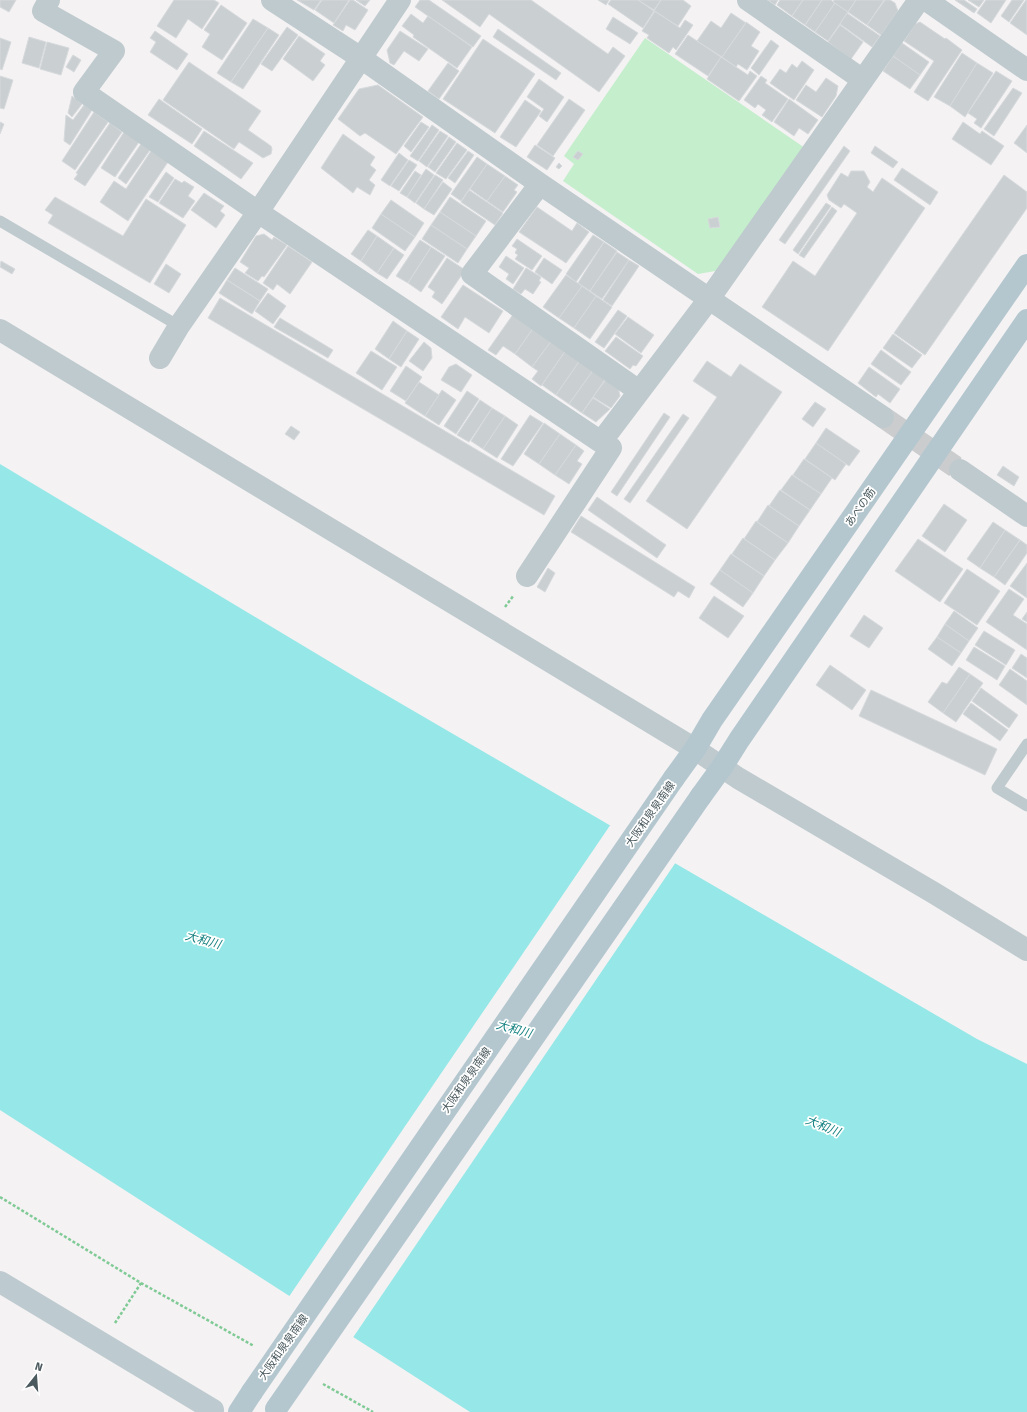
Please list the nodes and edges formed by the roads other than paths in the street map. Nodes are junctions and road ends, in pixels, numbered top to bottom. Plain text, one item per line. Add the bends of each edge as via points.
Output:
1 (50, 0) edge
2 (272, 0) edge
3 (400, 0) edge
4 (748, 0) edge
5 (919, 0) edge
6 (926, 0) edge
7 (361, 58) junction
8 (1027, 70) edge
9 (863, 80) junction
10 (540, 184) junction
11 (258, 212) junction
12 (0, 221) edge
13 (1027, 265) edge
14 (709, 299) junction
15 (1027, 320) edge
16 (179, 326) junction
17 (0, 330) edge
18 (160, 358) dead end
19 (639, 391) junction
20 (883, 417) tunnel mouth
21 (601, 442) junction
22 (960, 470) tunnel mouth
23 (1027, 516) edge
24 (527, 576) road end
25 (1027, 744) edge
26 (695, 749) junction
27 (722, 767) junction
28 (1027, 806) edge
29 (1027, 950) edge
30 (0, 1282) edge
31 (275, 1410) edge
32 (214, 1411) edge
33 (239, 1412) edge

1 - 11 street via 43,11 114,51 84,92
2 - 7 street
3 - 7 street
4 - 9 street
5 - 9 street
6 - 8 street
7 - 10 street
7 - 11 street
9 - 14 street
10 - 14 street
10 - 19 street via 472,274
11 - 16 street
11 - 21 street
12 - 16 lane
13 - 26 main road, あべの筋 via 712,720
14 - 19 street
14 - 20 street
15 - 27 main road
16 - 18 street
17 - 26 street
19 - 21 street
21 - 24 street via 612,448
22 - 23 street
25 - 28 lane via 997,788
26 - 27 street
26 - 33 main road, 大阪和泉泉南線, bridge
27 - 29 street
27 - 31 main road, bridge
30 - 32 street

